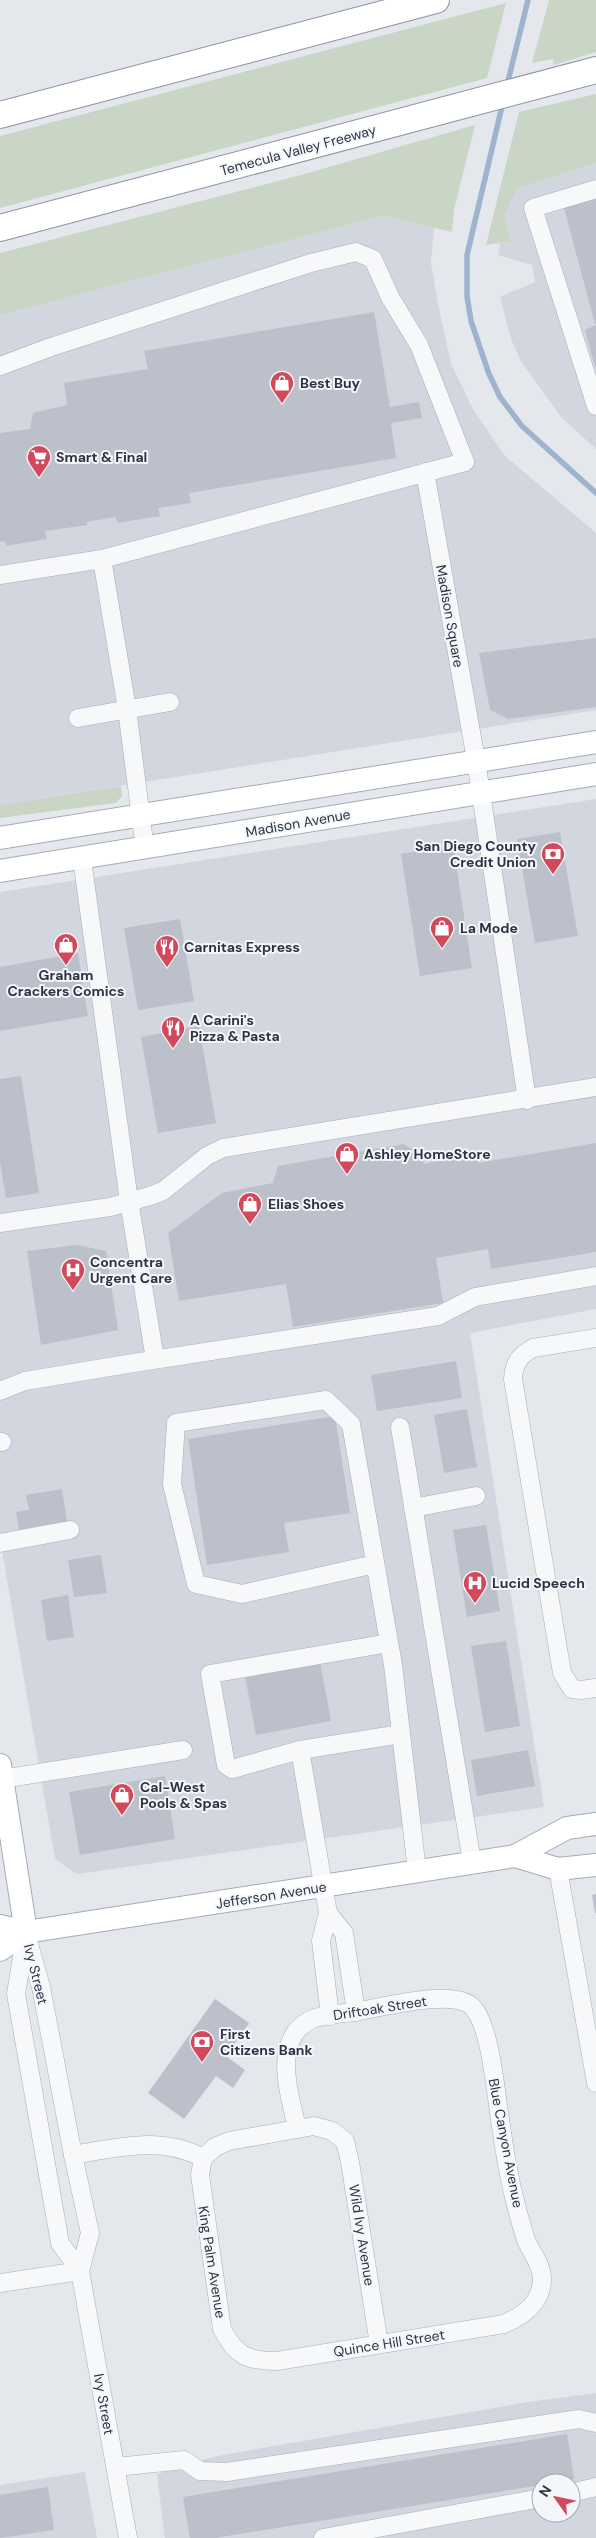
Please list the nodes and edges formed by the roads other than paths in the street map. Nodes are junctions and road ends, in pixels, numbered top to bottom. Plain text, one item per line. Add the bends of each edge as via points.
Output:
1 (436, 0) edge
2 (596, 70) edge
3 (0, 115) edge
4 (596, 188) edge
5 (0, 228) edge
6 (0, 366) edge
7 (596, 406) edge
8 (425, 472) junction
9 (102, 559) junction
10 (0, 575) edge
11 (170, 702) dead end
12 (127, 710) junction
13 (78, 718) dead end
14 (596, 742) edge
15 (476, 760) junction
16 (596, 774) edge
17 (481, 792) junction
18 (141, 816) junction
19 (0, 838) edge
20 (145, 848) junction
21 (82, 859) junction
22 (0, 871) edge
23 (596, 1087) edge
24 (527, 1100) junction
25 (129, 1202) junction
26 (0, 1223) edge
27 (596, 1276) edge
28 (596, 1338) edge
29 (156, 1360) junction
30 (0, 1391) edge
31 (400, 1426) dead end
32 (476, 1496) dead end
33 (413, 1508) junction
34 (70, 1530) dead end
35 (0, 1543) edge
36 (375, 1564) junction
37 (389, 1643) junction
38 (596, 1688) edge
39 (401, 1734) junction
40 (183, 1750) dead end
41 (300, 1750) junction
42 (1, 1772) edge
43 (596, 1824) edge
44 (515, 1856) junction
45 (472, 1862) junction
46 (596, 1865) edge
47 (558, 1869) junction
48 (417, 1871) junction
49 (324, 1886) junction
50 (328, 1913) junction
51 (0, 1926) edge
52 (26, 1932) junction
53 (0, 1950) edge
54 (349, 1966) junction
55 (324, 1968) junction
56 (468, 2004) joint
57 (356, 2012) junction
58 (330, 2016) junction
59 (596, 2083) edge
60 (297, 2128) junction
61 (72, 2155) junction
62 (203, 2158) junction
63 (80, 2271) junction
64 (0, 2283) edge
65 (528, 2309) joint
66 (379, 2344) junction
67 (246, 2357) joint
68 (596, 2423) edge
69 (116, 2467) junction
70 (596, 2487) edge
71 (581, 2491) edge
72 (531, 2500) edge
73 (128, 2538) edge
74 (323, 2538) edge

1 - 3 highway
2 - 5 highway, Temecula Valley Freeway
4 - 7 street via 533,208
6 - 8 street via 311,263 356,252 373,260 390,297 419,345 465,462
8 - 9 street
8 - 15 street, Madison Square
9 - 10 street
9 - 12 street
11 - 12 street
12 - 13 street
12 - 18 street
14 - 15 main road
15 - 17 street, Madison Square
15 - 18 main road
16 - 17 main road, Madison Avenue
17 - 20 main road, Madison Avenue
17 - 24 street, Madison Square
18 - 19 main road
18 - 20 street
20 - 21 main road, Madison Avenue
21 - 22 main road, Madison Avenue
21 - 25 street
23 - 24 street
24 - 25 street via 223,1148 207,1156 164,1191
25 - 26 street
25 - 29 street
27 - 29 street via 475,1297 438,1316
28 - 38 street via 534,1348 524,1353 514,1367 513,1379 562,1673 572,1689
29 - 30 street via 25,1381
31 - 33 street
32 - 33 street
33 - 45 street
34 - 35 street
36 - 36 street via 351,1424 326,1400 176,1423 172,1484 196,1584 242,1594
36 - 37 street
37 - 39 street
37 - 41 street via 210,1674 226,1765 232,1769
39 - 41 street
39 - 48 street
40 - 42 street
41 - 49 street
42 - 52 main road
43 - 44 main road, Jefferson Avenue via 567,1828
44 - 45 main road, Jefferson Avenue
44 - 47 main road, Jefferson Avenue
45 - 48 main road, Jefferson Avenue
46 - 47 main road, Jefferson Avenue
47 - 59 street
48 - 49 main road, Jefferson Avenue
49 - 50 street
49 - 52 main road, Jefferson Avenue
50 - 54 street via 344,1934
50 - 55 street via 320,1941
51 - 52 main road, Jefferson Avenue
52 - 53 main road, Jefferson Avenue
52 - 61 street, Ivy Street via 41,1987
52 - 63 street, Ivy Street via 16,1994 60,2243
54 - 55 street
54 - 57 street
55 - 58 street
56 - 57 street, Driftoak Street via 448,1999 426,2000
56 - 65 street, Blue Canyon Avenue via 481,2018 487,2037 516,2204 542,2277 537,2300
57 - 58 street, Driftoak Street
58 - 60 street, Driftoak Street via 311,2019 296,2032 287,2051 287,2073
60 - 62 street via 229,2140
60 - 66 street, Wild Ivy Avenue via 314,2126 332,2132 344,2141
61 - 62 street via 158,2144
61 - 63 street, Ivy Street via 90,2233
62 - 67 street, King Palm Avenue via 201,2184 222,2329 230,2344
63 - 64 street
63 - 69 street, Ivy Street
65 - 66 street, Quince Hill Street via 504,2324
66 - 67 street, Quince Hill Street via 276,2361 256,2361
68 - 69 street via 579,2419 227,2472 200,2470 184,2460
69 - 73 street, Ivy Street
70 - 71 street
72 - 74 street

